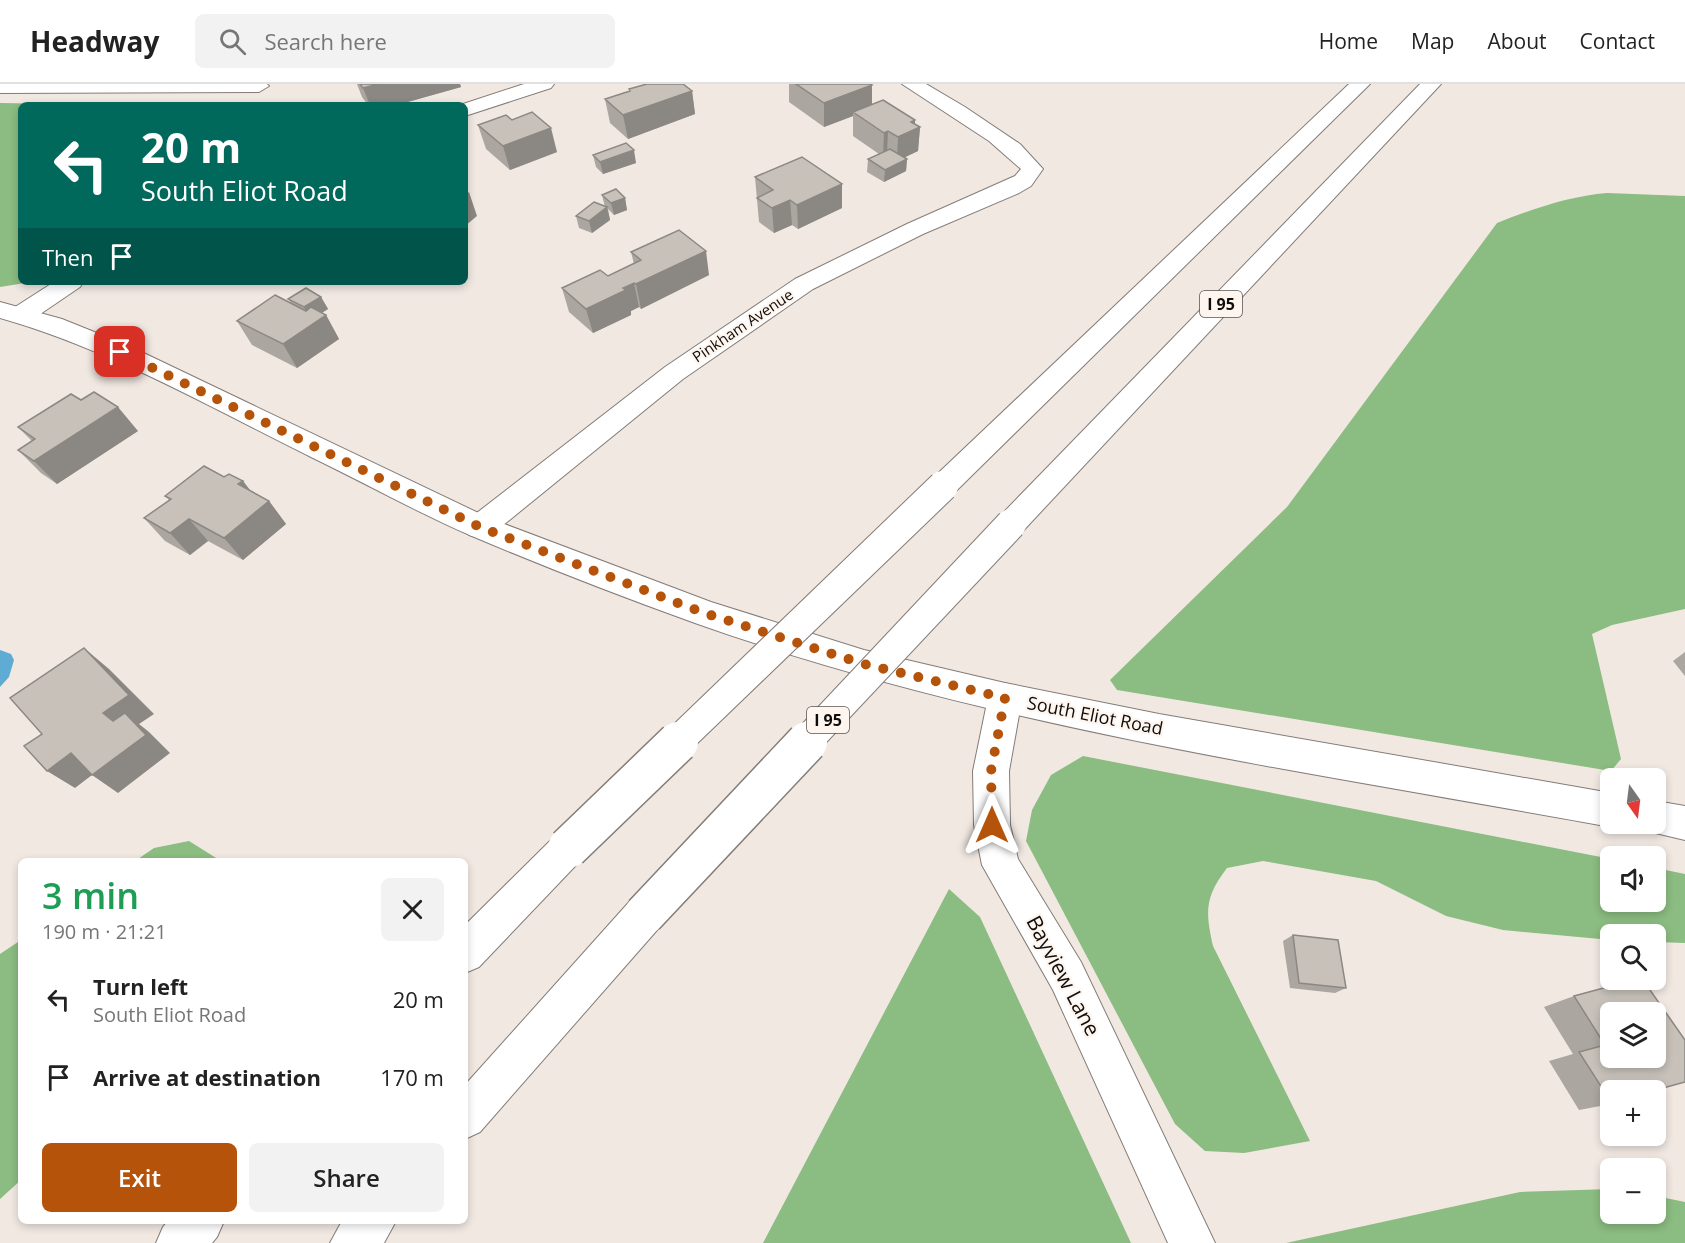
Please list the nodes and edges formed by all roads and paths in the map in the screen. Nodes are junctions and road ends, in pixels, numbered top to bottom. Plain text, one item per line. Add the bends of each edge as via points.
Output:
1 (544, 84) edge
2 (912, 84) edge
3 (1360, 84) edge
4 (1431, 84) edge
5 (260, 85) edge
6 (0, 87) edge
7 (252, 102) edge
8 (468, 109) edge
9 (65, 285) edge
10 (11, 313) edge
11 (480, 527) junction
12 (1005, 698) junction
13 (1600, 808) edge
14 (1666, 820) edge
15 (1685, 823) edge
16 (468, 950) edge
17 (468, 1114) edge
18 (198, 1224) edge
19 (370, 1224) edge
20 (179, 1243) edge
21 (353, 1243) edge
22 (1192, 1243) edge

1 - 8 main road
2 - 11 main road, Pinkham Avenue via 1013,149 1032,169 1023,181 804,284 674,373
3 - 16 main road, bridge via 568,848
4 - 17 main road, I 95, bridge via 693,863
5 - 6 main road
5 - 7 main road
9 - 10 main road
10 - 11 main road, South Eliot Road via 53,325 157,369
11 - 12 main road, South Eliot Road via 716,616 864,664
12 - 13 main road, South Eliot Road
12 - 22 main road, Bayview Lane via 991,771 992,825 1002,865 1067,976
14 - 15 main road
18 - 20 main road
19 - 21 main road

